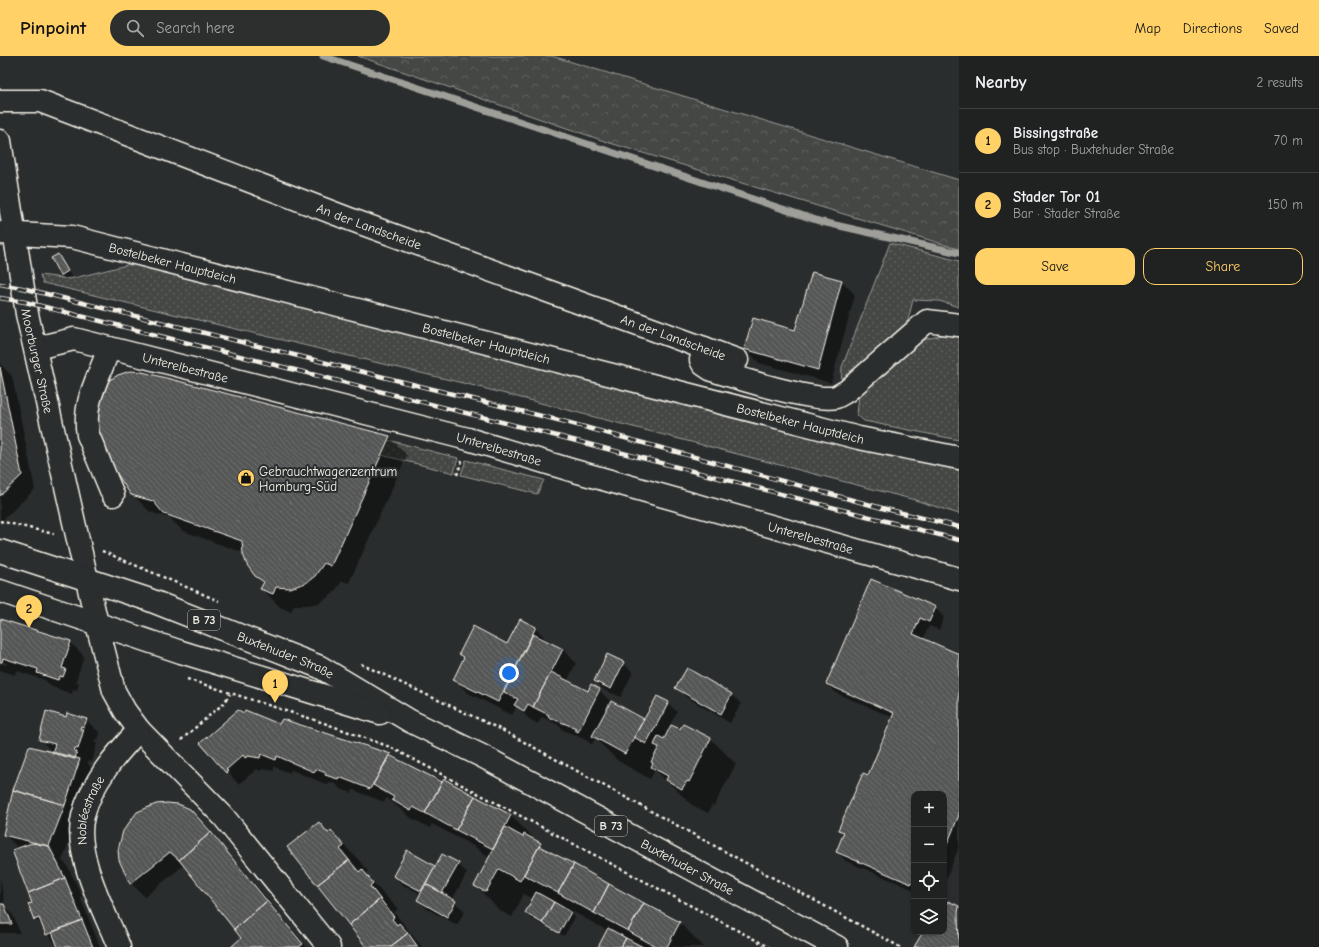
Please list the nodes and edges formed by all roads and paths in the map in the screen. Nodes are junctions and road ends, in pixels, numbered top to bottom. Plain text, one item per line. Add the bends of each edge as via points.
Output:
1 (0, 102) edge
2 (0, 141) edge
3 (7, 233) edge
4 (959, 326) edge
5 (36, 348) junction
6 (109, 348) junction
7 (704, 348) junction
8 (737, 360) dead end
9 (462, 458) dead end
10 (959, 458) edge
11 (457, 474) dead end
12 (113, 495) dead end
13 (0, 551) edge
14 (86, 578) junction
15 (959, 579) edge
16 (0, 591) edge
17 (97, 624) junction
18 (184, 678) dead end
19 (230, 694) junction
20 (410, 721) junction
21 (139, 730) junction
22 (166, 757) junction
23 (119, 947) edge
24 (329, 947) edge
25 (769, 947) edge
26 (837, 947) edge

1 - 7 street, An der Landscheide via 40,101 352,220
2 - 3 street, Moorburger Straße
3 - 5 street, Moorburger Straße
3 - 10 street, Bostelbeker Hauptdeich via 72,237 859,438
4 - 7 street via 927,321 846,391 835,397 796,393 712,370 701,360
5 - 6 street, Unterelbestraße via 74,339
5 - 14 street, Moorburger Straße
6 - 12 street via 88,402 86,424 88,435
6 - 15 street, Unterelbestraße via 468,439
7 - 8 street, An der Landscheide
9 - 11 path
13 - 14 street, B 73
14 - 17 street, Moorburger Straße
14 - 20 street, Buxtehuder Straße / B 73 via 198,618 320,667
16 - 17 street, B 73
17 - 20 street, Buxtehuder Straße / B 73
17 - 21 street, Moorburger Straße via 114,691
18 - 19 path
19 - 22 path via 224,703 185,735
19 - 25 path via 324,723 390,747
20 - 26 street, Buxtehuder Straße / B 73 via 482,756
21 - 22 street, Moorburger Straße
21 - 23 street, Nobléestraße via 108,766 92,793 83,816 81,830 83,852 91,878
22 - 24 street, Moorburger Straße via 223,816

